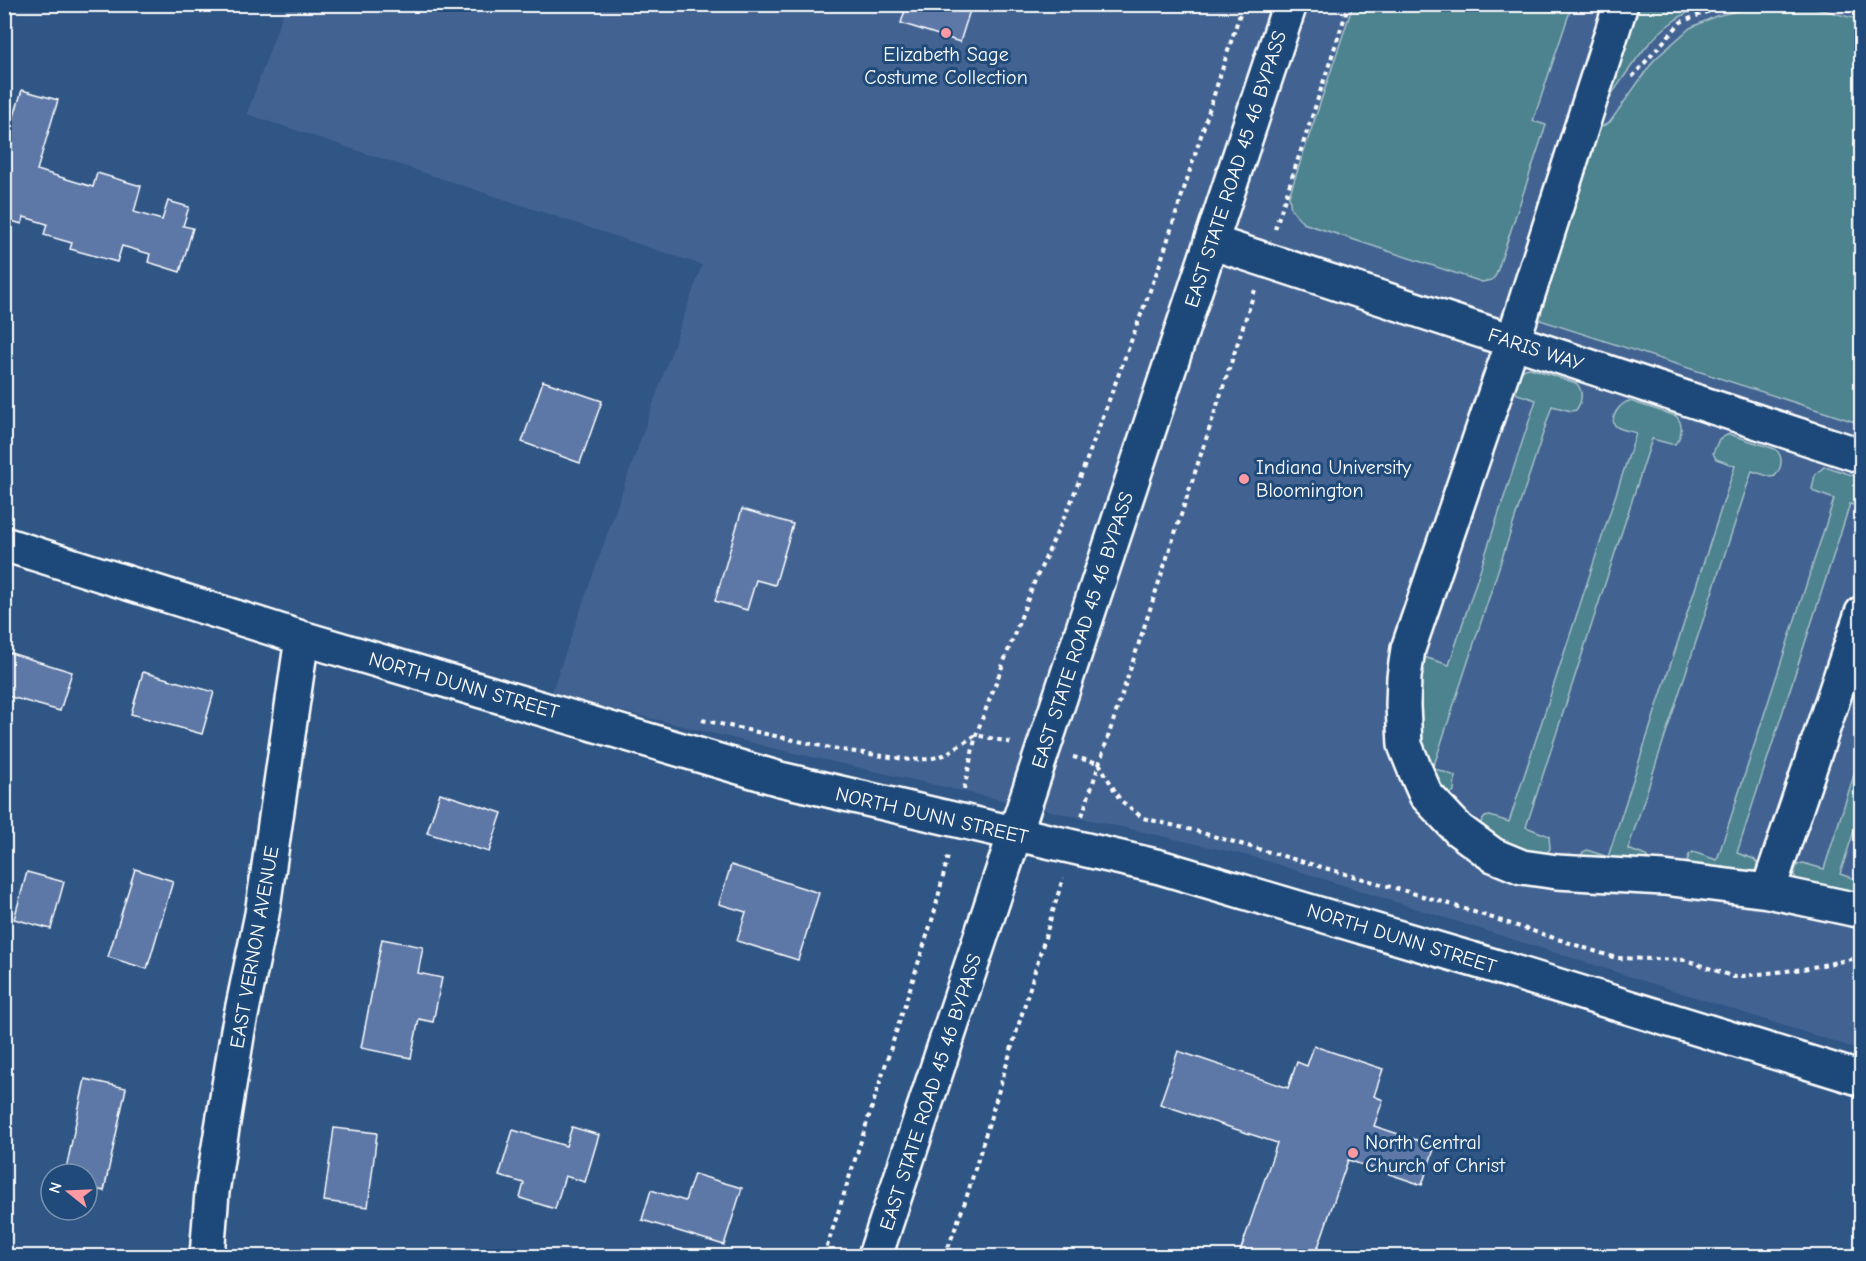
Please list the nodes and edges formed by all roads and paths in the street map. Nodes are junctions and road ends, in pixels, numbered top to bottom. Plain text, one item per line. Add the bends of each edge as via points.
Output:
1 (1243, 4) edge
2 (1290, 4) edge
3 (1349, 4) edge
4 (1621, 4) edge
5 (1726, 4) edge
6 (1820, 4) edge
7 (1862, 14) edge
8 (1632, 77) dead end
9 (1211, 242) junction
10 (1265, 260) junction
11 (1513, 341) junction
12 (1862, 456) edge
13 (4, 544) edge
14 (1862, 613) edge
15 (302, 638) junction
16 (702, 720) dead end
17 (1015, 834) junction
18 (1768, 891) junction
19 (1862, 911) edge
20 (934, 914) dead end
21 (1045, 935) dead end
22 (1862, 957) edge
23 (1862, 1079) edge
24 (207, 1257) edge
25 (824, 1257) edge
26 (875, 1257) edge
27 (945, 1257) edge

1 - 16 path via 1161,261 1071,502 1034,584 976,735 944,755 911,760 834,749
2 - 9 main road, EAST STATE ROAD 45 46 BYPASS
3 - 10 path
4 - 11 main road
5 - 8 path via 1681,22
6 - 7 path
9 - 10 main road, FARIS WAY
9 - 17 main road, EAST STATE ROAD 45 46 BYPASS
10 - 11 main road, FARIS WAY
10 - 22 path via 1099,763 1120,800 1143,818 1440,901 1616,958 1686,960 1734,977
11 - 12 main road, FARIS WAY
11 - 18 main road via 1408,649 1402,705 1405,744 1426,795 1459,830 1493,855 1522,867
13 - 15 main road, NORTH DUNN STREET
14 - 18 main road
15 - 17 main road, NORTH DUNN STREET via 780,779
15 - 24 main road, EAST VERNON AVENUE via 262,914 238,1030 212,1192
17 - 23 main road, NORTH DUNN STREET via 1160,867
17 - 26 main road, EAST STATE ROAD 45 46 BYPASS
18 - 19 main road
20 - 25 path
21 - 27 path

